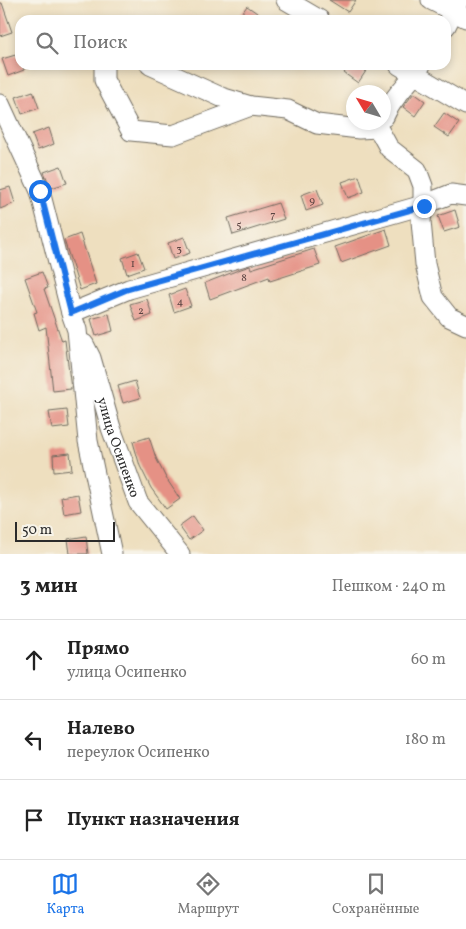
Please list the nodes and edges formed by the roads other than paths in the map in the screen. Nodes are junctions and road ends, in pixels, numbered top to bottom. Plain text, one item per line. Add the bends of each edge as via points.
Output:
1 (286, 0) edge
2 (430, 0) edge
3 (456, 14) edge
4 (312, 15) edge
5 (104, 70) edge
6 (161, 70) edge
7 (418, 70) edge
8 (391, 102) edge
9 (0, 104) edge
10 (466, 105) edge
11 (251, 106) junction
12 (346, 127) edge
13 (383, 130) edge
14 (466, 196) edge
15 (424, 206) junction
16 (74, 322) junction
17 (466, 325) edge
18 (112, 554) edge
19 (180, 554) edge

1 - 4 street
2 - 3 street
5 - 11 street via 104,80 131,131 173,136
6 - 11 street via 221,97
7 - 8 street
7 - 10 street
9 - 16 street, улица Осипенко via 40,191
11 - 12 street via 288,110 317,124
13 - 15 street via 389,148 417,170 423,186
14 - 15 street via 451,194
15 - 16 street via 128,289
15 - 17 street via 421,221 425,264 433,297 449,316
16 - 18 street, улица Осипенко via 88,441
16 - 19 street, улица Осипенко via 91,358 111,428 138,502

